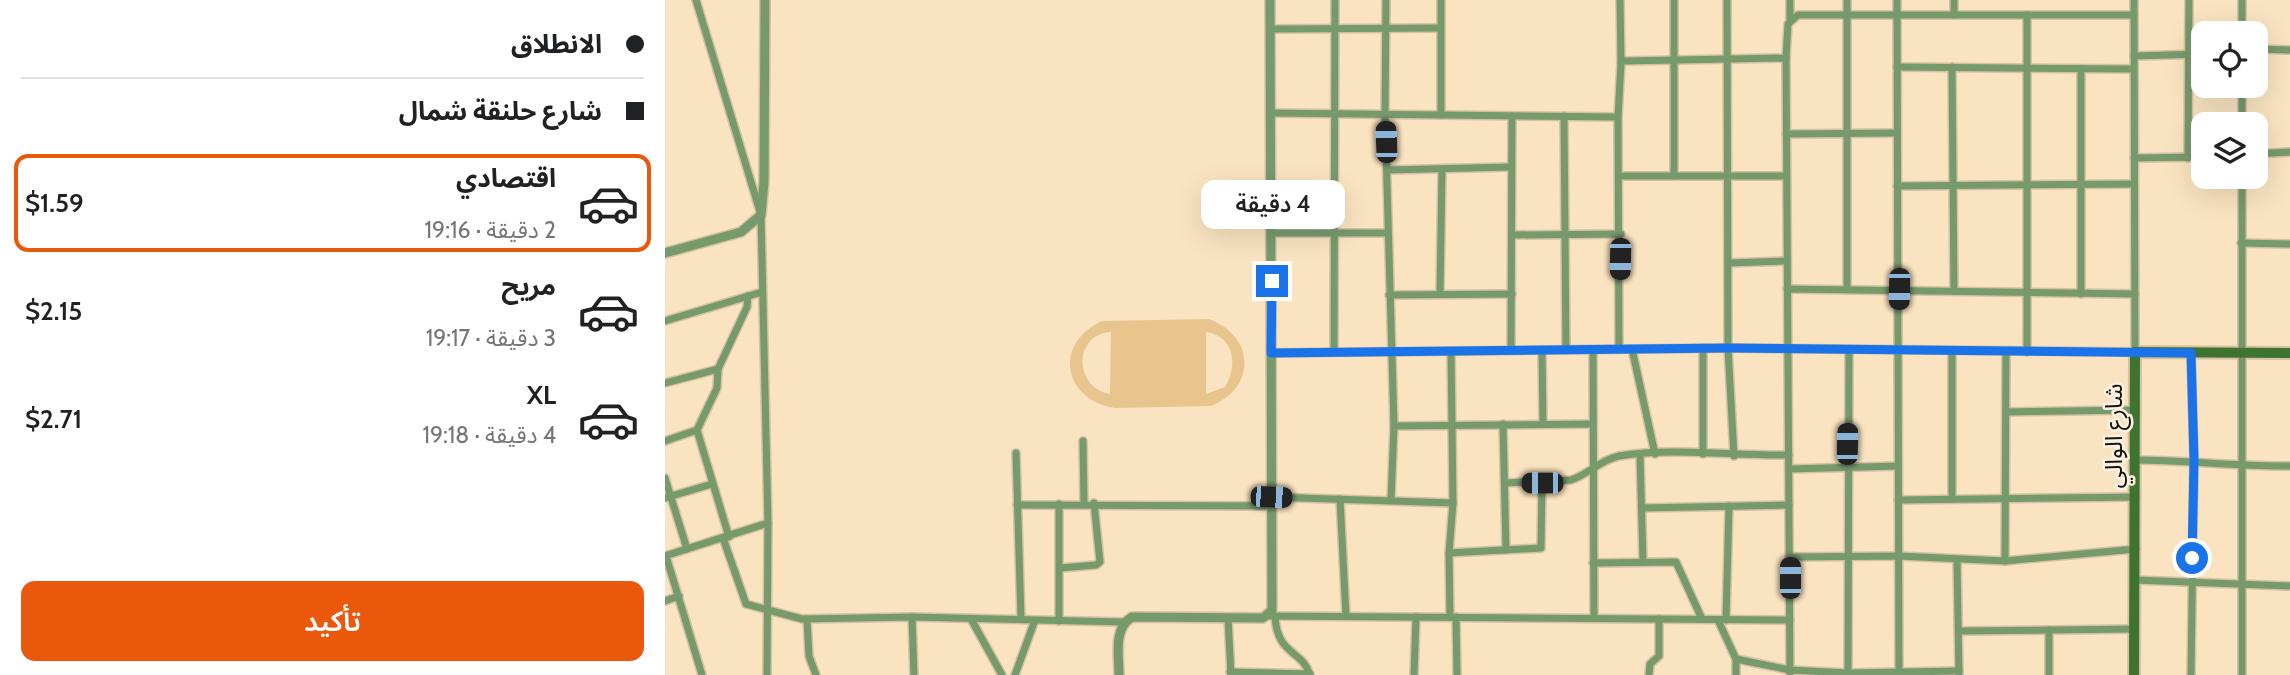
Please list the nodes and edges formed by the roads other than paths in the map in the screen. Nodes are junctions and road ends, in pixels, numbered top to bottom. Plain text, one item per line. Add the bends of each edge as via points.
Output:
1 (696, 0) edge
2 (765, 0) edge
3 (1270, 0) edge
4 (1335, 0) edge
5 (1387, 0) edge
6 (1441, 0) edge
7 (1620, 0) edge
8 (1674, 0) edge
9 (1727, 0) edge
10 (1790, 0) edge
11 (1847, 0) edge
12 (1897, 0) edge
13 (1954, 0) edge
14 (2134, 0) edge
15 (2189, 0) edge
16 (2242, 0) edge
17 (2027, 15) junction
18 (2134, 15) junction
19 (1847, 16) junction
20 (1897, 16) junction
21 (1954, 16) junction
22 (1790, 19) junction
23 (2242, 21) edge
24 (1386, 27) junction
25 (1336, 28) junction
26 (1440, 28) junction
27 (1270, 29) junction
28 (2268, 49) edge
29 (2290, 50) edge
30 (2134, 56) junction
31 (2189, 56) junction
32 (1786, 58) junction
33 (1727, 60) junction
34 (1675, 61) junction
35 (1621, 63) junction
36 (1897, 66) junction
37 (1952, 67) junction
38 (2027, 68) junction
39 (2081, 69) junction
40 (2134, 69) junction
41 (1271, 113) junction
42 (1334, 114) junction
43 (1385, 115) junction
44 (1441, 115) junction
45 (1512, 116) junction
46 (1564, 116) junction
47 (1618, 117) junction
48 (1847, 133) junction
49 (1897, 133) junction
50 (1786, 134) junction
51 (2290, 152) edge
52 (2268, 153) edge
53 (2134, 158) junction
54 (2188, 158) junction
55 (2191, 158) edge
56 (1511, 167) junction
57 (1387, 170) junction
58 (1442, 170) junction
59 (1619, 176) junction
60 (1674, 176) junction
61 (1728, 176) junction
62 (1786, 176) junction
63 (2027, 184) junction
64 (2081, 184) junction
65 (2134, 184) junction
66 (1897, 186) junction
67 (1953, 186) junction
68 (2242, 189) edge
69 (761, 215) junction
70 (1272, 233) junction
71 (1387, 233) junction
72 (1565, 234) junction
73 (1621, 234) junction
74 (1335, 235) junction
75 (1512, 235) junction
76 (2242, 243) junction
77 (2290, 244) edge
78 (665, 253) edge
79 (1787, 261) junction
80 (1728, 263) junction
81 (1787, 289) junction
82 (1847, 289) junction
83 (1899, 289) junction
84 (1954, 291) junction
85 (762, 292) junction
86 (1440, 294) junction
87 (1512, 294) junction
88 (2027, 294) junction
89 (2081, 294) junction
90 (2135, 294) junction
91 (1389, 295) junction
92 (748, 296) junction
93 (665, 321) edge
94 (1703, 348) junction
95 (1728, 348) junction
96 (1593, 349) junction
97 (1619, 349) junction
98 (1632, 349) junction
99 (1511, 350) junction
100 (1542, 350) junction
101 (1566, 350) junction
102 (1787, 350) junction
103 (1849, 350) junction
104 (1451, 351) junction
105 (1897, 351) junction
106 (1952, 351) junction
107 (1333, 352) junction
108 (1392, 352) junction
109 (2006, 352) junction
110 (2027, 352) junction
111 (2135, 352) junction
112 (1271, 353) junction
113 (2191, 353) junction
114 (2242, 353) junction
115 (2290, 354) edge
116 (718, 369) junction
117 (665, 383) edge
118 (2136, 410) junction
119 (2006, 412) junction
120 (1453, 424) junction
121 (1503, 424) junction
122 (1543, 424) junction
123 (1592, 424) junction
124 (1394, 426) junction
125 (698, 430) junction
126 (665, 441) edge
127 (1083, 441) dead end
128 (1016, 453) dead end
129 (1655, 454) junction
130 (1703, 454) junction
131 (1640, 455) junction
132 (1789, 455) junction
133 (1734, 456) junction
134 (2136, 460) junction
135 (2194, 460) junction
136 (1592, 466) junction
137 (1898, 466) junction
138 (2290, 466) edge
139 (1847, 467) junction
140 (2243, 467) junction
141 (1789, 469) junction
142 (665, 478) edge
143 (1505, 483) junction
144 (1542, 483) junction
145 (712, 484) junction
146 (668, 497) edge
147 (2136, 497) junction
148 (2005, 498) junction
149 (1341, 499) junction
150 (1952, 499) junction
151 (1391, 500) junction
152 (1898, 500) junction
153 (1271, 501) junction
154 (1059, 503) junction
155 (1084, 503) junction
156 (1094, 503) junction
157 (1453, 503) junction
158 (1017, 505) junction
159 (1789, 505) junction
160 (1729, 506) junction
161 (1642, 508) junction
162 (768, 523) junction
163 (726, 537) junction
164 (687, 549) junction
165 (2136, 549) junction
166 (1506, 550) junction
167 (1449, 553) junction
168 (666, 556) edge
169 (1790, 556) junction
170 (1847, 556) junction
171 (1899, 556) junction
172 (1957, 560) junction
173 (1643, 561) junction
174 (2005, 561) junction
175 (1593, 563) junction
176 (1060, 568) junction
177 (2135, 580) junction
178 (2191, 583) junction
179 (2241, 585) junction
180 (2290, 586) edge
181 (679, 596) junction
182 (665, 601) edge
183 (767, 612) junction
184 (1272, 616) junction
185 (1346, 616) junction
186 (912, 617) junction
187 (1416, 617) junction
188 (1453, 617) junction
189 (1594, 617) junction
190 (1228, 618) junction
191 (807, 619) junction
192 (971, 619) junction
193 (1659, 619) junction
194 (1021, 620) junction
195 (1035, 620) junction
196 (1702, 620) junction
197 (1722, 620) junction
198 (1790, 620) junction
199 (1059, 621) junction
200 (1123, 622) junction
201 (2135, 629) junction
202 (2049, 630) junction
203 (1959, 631) junction
204 (1736, 659) junction
205 (1790, 673) edge
206 (1900, 673) edge
207 (1959, 673) edge
208 (1231, 674) edge
209 (1848, 674) edge
210 (702, 675) edge
211 (767, 675) edge
212 (816, 675) edge
213 (914, 675) edge
214 (1002, 675) edge
215 (1015, 675) edge
216 (1119, 675) edge
217 (1310, 675) edge
218 (1414, 675) edge
219 (1457, 675) edge
220 (1650, 675) edge
221 (1736, 675) edge
222 (2049, 675) edge
223 (2134, 675) edge
224 (2191, 675) edge
225 (2242, 675) edge

1 - 69 street
2 - 69 street
3 - 27 street
4 - 25 street
5 - 24 street
6 - 26 street
7 - 35 street
8 - 34 street
9 - 33 street
10 - 22 street
11 - 19 street
12 - 20 street
13 - 21 street
14 - 18 street
15 - 31 street
16 - 23 street
17 - 18 street
17 - 21 street
17 - 38 street
18 - 30 street
19 - 20 street
19 - 22 street via 1798,15
19 - 48 street
20 - 21 street
20 - 36 street
22 - 32 street
24 - 25 street
24 - 26 street
24 - 43 street
25 - 27 street
25 - 42 street
26 - 44 street
27 - 41 street
28 - 29 street
30 - 31 street
30 - 40 street
31 - 54 street
32 - 33 street
32 - 50 street
33 - 34 street
33 - 61 street
34 - 35 street
34 - 60 street
35 - 47 street
36 - 37 street
36 - 49 street
37 - 38 street
37 - 67 street
38 - 39 street
38 - 63 street
39 - 40 street
39 - 64 street
40 - 53 street
41 - 42 street
41 - 70 street
42 - 43 street
42 - 74 street
43 - 44 street
43 - 57 street
44 - 45 street
45 - 46 street
45 - 56 street
46 - 47 street
46 - 72 street
47 - 59 street
48 - 49 street
48 - 50 street
48 - 82 street
49 - 66 street
50 - 62 street
51 - 52 street
53 - 54 street
53 - 65 street
54 - 55 street
56 - 58 street
56 - 75 street
57 - 58 street
57 - 71 street
58 - 86 street
59 - 60 street
59 - 73 street
60 - 61 street
61 - 62 street
61 - 80 street
62 - 79 street
63 - 64 street
63 - 67 street
63 - 88 street
64 - 65 street
64 - 89 street
65 - 90 street
66 - 67 street
66 - 83 street
67 - 84 street
68 - 76 street
69 - 78 street via 741,232
69 - 85 street
70 - 74 street
70 - 112 street
71 - 74 street
71 - 91 street
72 - 73 street
72 - 75 street
72 - 101 street
73 - 97 street
74 - 107 street
75 - 87 street
76 - 77 street
76 - 114 street
79 - 80 street
79 - 81 street
80 - 95 street
81 - 82 street
81 - 102 street
82 - 83 street
83 - 84 street
83 - 105 street
84 - 88 street
85 - 92 street
85 - 162 street
86 - 87 street
86 - 91 street
87 - 99 street
88 - 89 street
88 - 110 street
89 - 90 street
90 - 111 street
91 - 108 street
92 - 93 street
92 - 116 street
94 - 95 street
94 - 98 street
94 - 130 street
95 - 102 street
95 - 133 street
96 - 97 street
96 - 101 street
96 - 123 street
97 - 98 street
98 - 129 street
99 - 100 street
99 - 104 street
100 - 101 street
100 - 122 street
102 - 103 street
102 - 132 street
103 - 105 street
103 - 139 street
104 - 108 street
104 - 120 street
105 - 106 street
105 - 137 street
106 - 109 street
106 - 150 street
107 - 108 street
107 - 112 street
108 - 124 street
109 - 110 street
109 - 119 street
110 - 111 street
111 - 113 main road, شارع الوالي
111 - 118 main road, شارع الوالي
112 - 153 street
113 - 114 main road, شارع الوالي
113 - 135 street
114 - 115 main road, شارع الوالي
114 - 140 street
116 - 117 street
116 - 125 street via 717,388
118 - 119 street
118 - 134 main road, شارع الوالي
119 - 148 street
120 - 121 street
120 - 124 street
120 - 157 street
121 - 122 street
121 - 143 street
122 - 123 street
123 - 136 street
124 - 151 street
125 - 126 street
125 - 145 street
127 - 155 street
128 - 158 street
129 - 130 street
129 - 131 street
130 - 133 street
131 - 136 street
131 - 161 street
132 - 133 street
132 - 141 street
134 - 135 street
134 - 147 main road, شارع الوالي
135 - 140 street
135 - 178 street
136 - 144 street via 1571,480
136 - 175 street
137 - 139 street
137 - 152 street
138 - 140 street
139 - 141 street
139 - 170 street
140 - 179 street
141 - 159 street
142 - 146 street
143 - 144 street
143 - 166 street
144 - 166 street via 1543,545
145 - 146 street
145 - 163 street
146 - 164 street
147 - 148 street
147 - 165 main road, شارع الوالي
148 - 150 street
148 - 174 street
149 - 151 street
149 - 153 street
149 - 185 street
150 - 152 street
151 - 157 street
152 - 171 street
153 - 156 street
153 - 184 street
154 - 155 street
154 - 158 street
154 - 176 street
155 - 156 street
156 - 176 street via 1100,562
157 - 167 street
158 - 194 street
159 - 160 street
159 - 169 street
160 - 161 street
160 - 197 street
161 - 173 street
162 - 163 street
162 - 183 street
163 - 164 street
163 - 183 street via 746,604
164 - 168 street
165 - 174 street
165 - 177 main road, شارع الوالي
166 - 167 street
167 - 188 street
168 - 181 street
169 - 170 street
169 - 198 street
170 - 171 street
170 - 209 street
171 - 172 street
171 - 206 street
172 - 174 street
172 - 203 street
173 - 175 street
173 - 196 street via 1676,562
175 - 189 street
176 - 199 street
177 - 178 street
177 - 201 main road, شارع الوالي
178 - 179 street
178 - 224 street
179 - 180 street
179 - 225 street
181 - 182 street
181 - 210 street
183 - 191 street
183 - 211 street
184 - 185 street
184 - 190 street
184 - 217 street via 1280,641
185 - 187 street
186 - 191 street
186 - 192 street
186 - 213 street
187 - 188 street
187 - 218 street
188 - 189 street
188 - 219 street
189 - 193 street
190 - 200 street via 1135,617
190 - 208 street
191 - 212 street via 809,656
192 - 194 street
192 - 214 street
193 - 196 street
193 - 220 street via 1659,656 1650,664
194 - 195 street
195 - 199 street
195 - 215 street
196 - 197 street
197 - 198 street
197 - 204 street
198 - 205 street
199 - 200 street
200 - 216 street
201 - 202 street
201 - 223 main road, شارع الوالي
202 - 203 street
202 - 222 street
203 - 207 street
204 - 205 street
204 - 221 street
205 - 209 street
206 - 207 street
206 - 209 street
208 - 217 street

